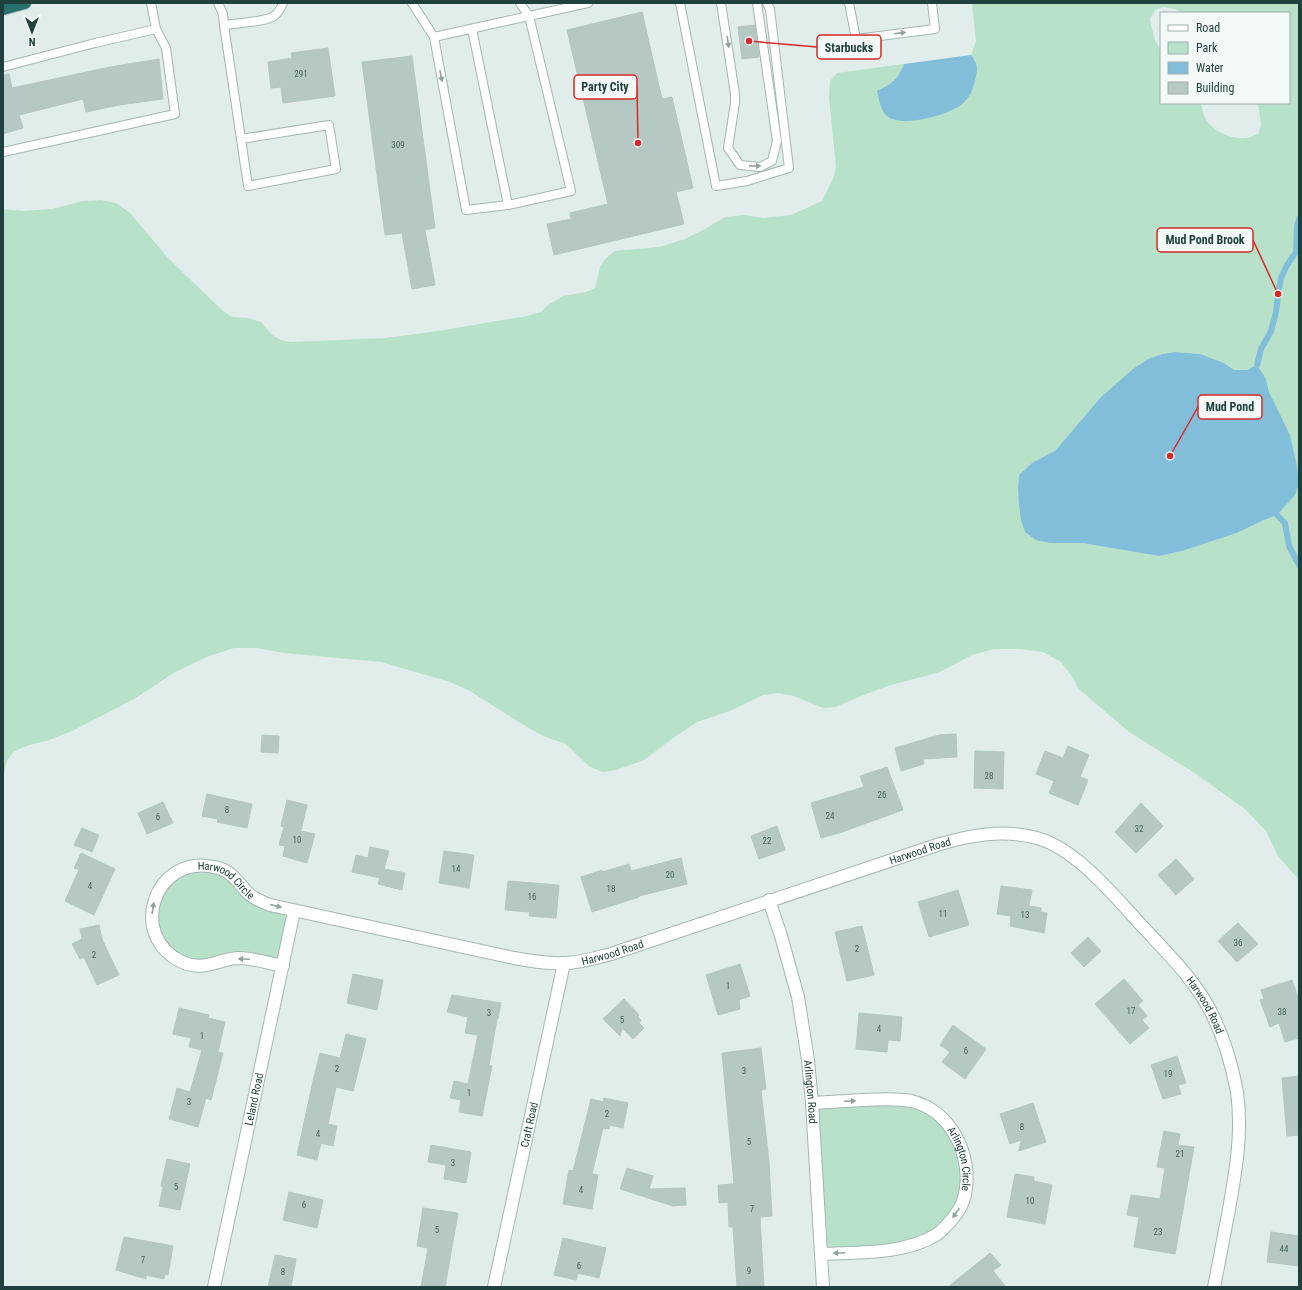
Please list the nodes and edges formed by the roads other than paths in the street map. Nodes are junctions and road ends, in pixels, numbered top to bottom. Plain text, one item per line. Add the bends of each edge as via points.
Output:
1 (25, 3) edge
2 (151, 3) edge
3 (218, 3) edge
4 (283, 3) edge
5 (412, 3) edge
6 (520, 3) edge
7 (588, 3) edge
8 (680, 3) edge
9 (722, 3) edge
10 (757, 3) edge
11 (767, 3) edge
12 (850, 3) edge
13 (932, 3) edge
14 (3, 9) edge
15 (529, 16) junction
16 (224, 24) junction
17 (156, 29) junction
18 (472, 29) junction
19 (434, 37) junction
20 (3, 67) edge
21 (241, 139) junction
22 (3, 152) edge
23 (508, 205) junction
24 (769, 900) junction
25 (294, 911) junction
26 (564, 964) junction
27 (283, 966) junction
28 (812, 1103) junction
29 (820, 1254) junction
30 (214, 1287) edge
31 (494, 1287) edge
32 (823, 1287) edge
33 (1214, 1287) edge

1 - 14 highway
2 - 17 lane
3 - 16 lane
4 - 16 lane via 278,12 266,19
5 - 19 lane
6 - 15 lane
7 - 15 lane
8 - 11 lane via 716,186 746,181 789,168 770,9
9 -> 10 lane via 736,94 728,148 740,165 760,167 772,161 777,141
12 -> 13 lane via 856,39 935,29
15 - 18 lane
15 - 23 lane via 571,191
16 - 21 lane
17 - 20 lane
17 - 22 lane via 166,48 175,114
18 - 19 lane
18 - 23 lane
19 -> 23 lane via 466,210
21 - 21 lane via 248,186 336,169 329,125
24 - 26 street, Harwood Road via 611,954
24 - 28 street, Arlington Road via 798,997
24 - 33 street, Harwood Road via 964,837 989,834 1014,834 1038,838 1061,849 1083,865 1183,971 1212,1013 1223,1038 1237,1093 1239,1145
25 - 26 street, Harwood Road via 514,958
25 - 27 street, Leland Road
27 -> 25 street, Harwood Circle via 236,958 210,965 195,966 182,962 162,946 152,924 152,910 164,882 180,871 202,866 214,867 232,875 258,900
26 - 31 street, Craft Road
27 - 30 street, Leland Road
28 - 29 street, Arlington Road
28 -> 29 street, Arlington Circle via 896,1099 926,1106 950,1127 958,1141 965,1160 967,1178 960,1208 937,1234 923,1242 892,1250
29 - 32 street, Arlington Road

